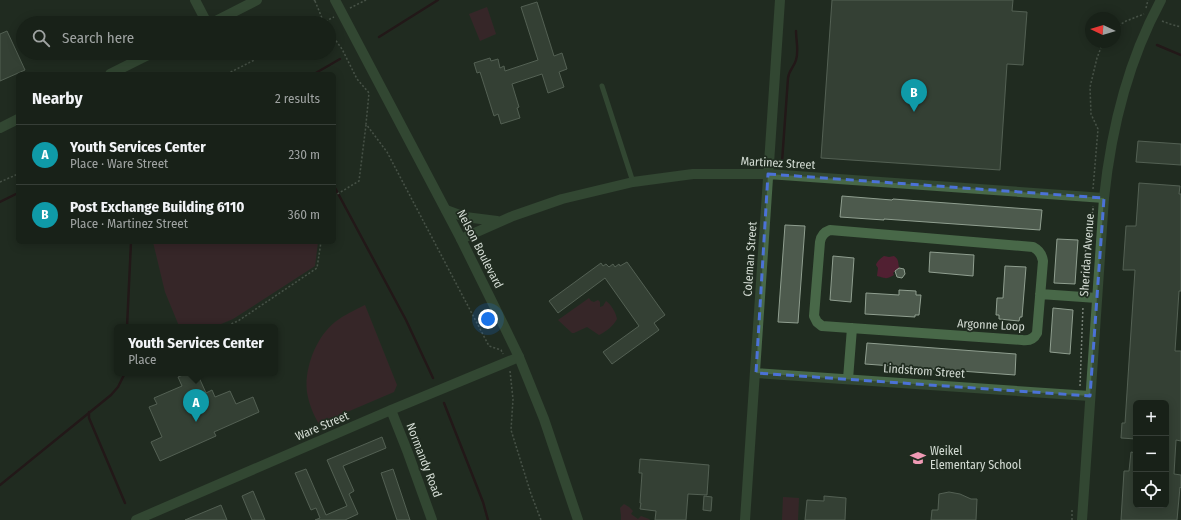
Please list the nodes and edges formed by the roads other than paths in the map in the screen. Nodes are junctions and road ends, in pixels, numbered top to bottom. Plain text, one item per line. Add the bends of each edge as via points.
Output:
1 (195, 0) edge
2 (257, 0) edge
3 (335, 0) edge
4 (780, 0) edge
5 (1159, 1) edge
6 (203, 16) edge
7 (226, 16) edge
8 (138, 60) edge
9 (114, 72) edge
10 (602, 86) dead end
11 (16, 120) edge
12 (0, 128) edge
13 (768, 174) junction
14 (633, 182) junction
15 (1104, 198) junction
16 (446, 210) junction
17 (499, 222) junction
18 (461, 239) junction
19 (1040, 294) junction
20 (1097, 298) junction
21 (852, 328) junction
22 (519, 357) junction
23 (756, 373) junction
24 (848, 379) junction
25 (1090, 396) junction
26 (391, 410) junction
27 (140, 519) edge
28 (432, 520) edge
29 (578, 520) edge
30 (745, 520) edge
31 (1082, 520) edge

1 - 6 street
2 - 7 street
3 - 16 street, Nelson Boulevard
4 - 13 street, Coleman Street
5 - 15 street, Sheridan Avenue via 1123,96 1112,142
8 - 9 street
10 - 14 lane
11 - 12 street
13 - 14 street, Martinez Street via 692,174
13 - 15 street, Martinez Street
13 - 23 street, Coleman Street
14 - 17 street, Martinez Street via 562,199
15 - 20 street, Sheridan Avenue
16 - 17 street via 465,217
16 - 18 street, Nelson Boulevard
17 - 18 street, Martinez Street
18 - 22 street, Nelson Boulevard
19 - 20 street
19 - 21 street, Argonne Loop via 1037,333 1029,340
19 - 21 street, Argonne Loop via 1042,256 1037,249 1030,246 830,230 823,235 820,242 814,316 822,326
20 - 25 street, Sheridan Avenue
21 - 24 street
22 - 26 street, Ware Street
22 - 29 street, Nelson Boulevard via 544,419
23 - 24 street, Lindstrom Street
23 - 30 street, Coleman Street
24 - 25 street, Lindstrom Street
25 - 31 street, Sheridan Avenue
26 - 27 street, Ware Street
26 - 28 street, Normandy Road

